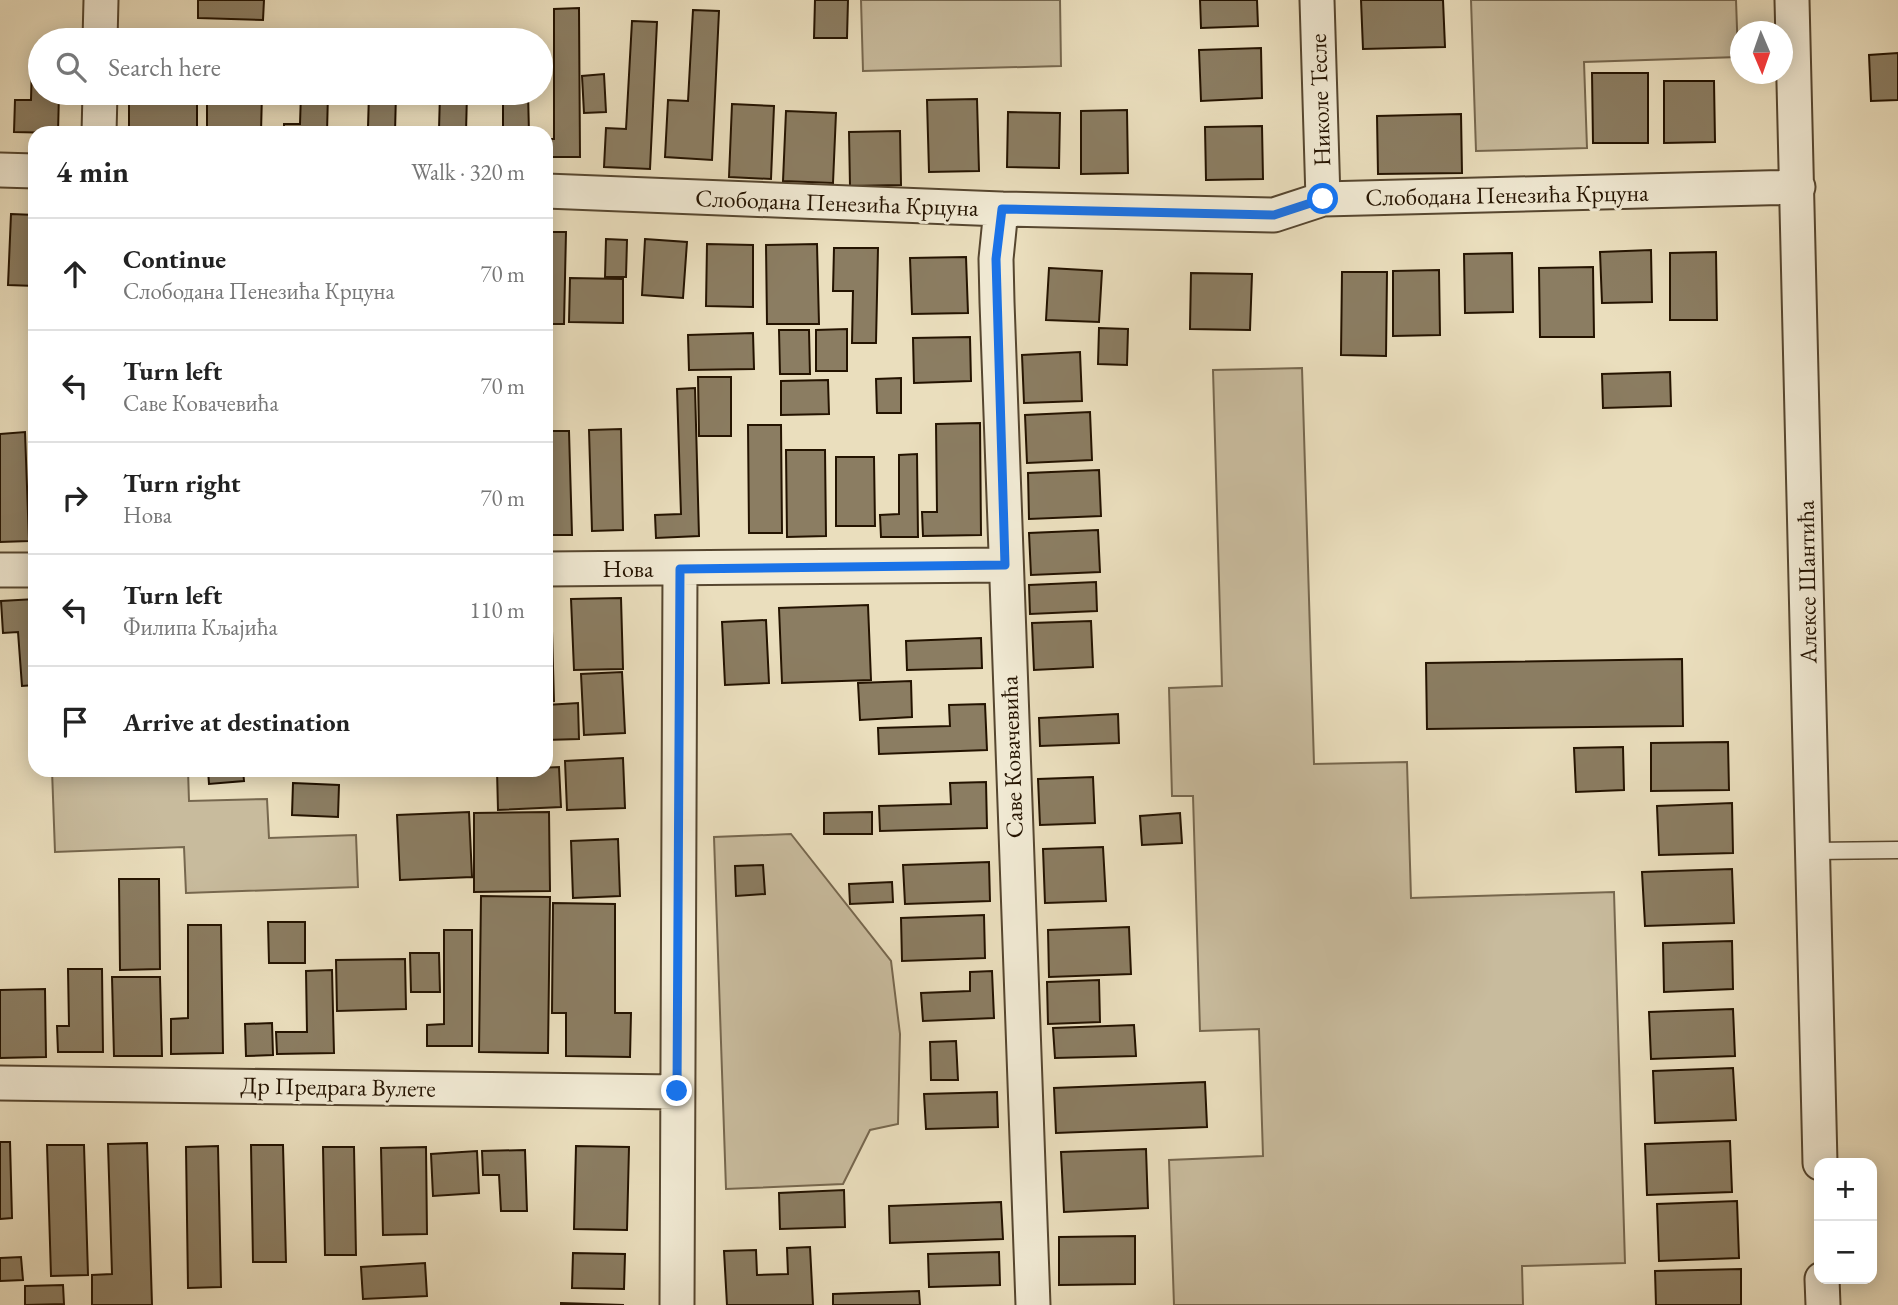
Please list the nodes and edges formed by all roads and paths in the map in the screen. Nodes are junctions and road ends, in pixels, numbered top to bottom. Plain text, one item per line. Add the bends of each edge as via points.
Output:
1 (101, 0) edge
2 (1317, 0) edge
3 (1792, 0) edge
4 (100, 28) edge
5 (100, 105) edge
6 (99, 126) edge
7 (0, 170) edge
8 (28, 172) edge
9 (1798, 187) junction
10 (553, 191) edge
11 (1323, 199) junction
12 (1002, 209) junction
13 (1005, 565) junction
14 (553, 569) edge
15 (680, 569) junction
16 (0, 570) edge
17 (28, 570) edge
18 (1813, 850) junction
19 (1898, 850) edge
20 (0, 1083) edge
21 (677, 1091) junction
22 (1820, 1158) edge
23 (1822, 1284) edge
24 (677, 1305) edge
25 (1033, 1305) edge
26 (1822, 1305) edge

1 - 4 street
2 - 11 street, Николе Тесле
3 - 9 street, Алексе Шантића
5 - 6 street
7 - 8 street
9 - 11 street, Слободана Пенезића Крцуна
9 - 18 street, Алексе Шантића
10 - 12 street, Слободана Пенезића Крцуна
11 - 12 street, Слободана Пенезића Крцуна via 1274,215
12 - 13 street, Саве Ковачевића via 996,259
13 - 15 street, Нова
13 - 25 street, Саве Ковачевића
14 - 15 street, Нова
15 - 21 street
16 - 17 street
18 - 19 lane
18 - 22 street, Алексе Шантића
20 - 21 street, Др Предрага Вулете
21 - 24 street
23 - 26 street

